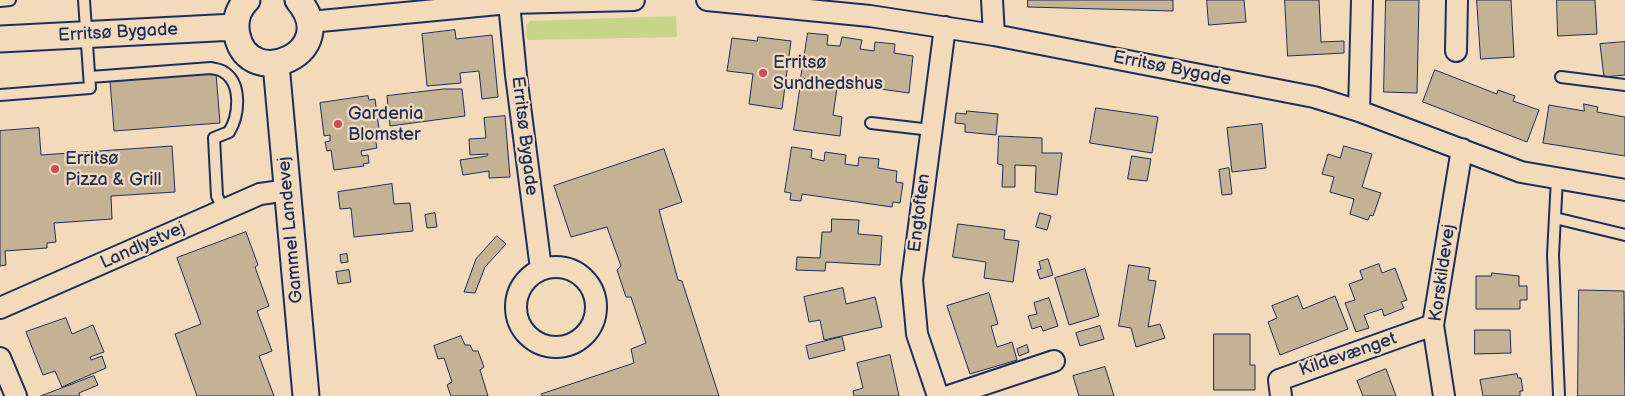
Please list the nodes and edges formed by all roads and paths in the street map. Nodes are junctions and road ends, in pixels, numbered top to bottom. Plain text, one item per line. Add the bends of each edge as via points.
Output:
1 (10, 0) edge
2 (84, 0) edge
3 (248, 0) edge
4 (298, 0) edge
5 (634, 0) edge
6 (707, 0) edge
7 (992, 0) edge
8 (1362, 0) edge
9 (1457, 0) edge
10 (0, 1) edge
11 (509, 3) junction
12 (310, 22) junction
13 (235, 27) junction
14 (945, 28) junction
15 (87, 35) junction
16 (994, 35) junction
17 (0, 39) edge
18 (1456, 51) dead end
19 (276, 64) junction
20 (90, 77) junction
21 (1561, 78) dead end
22 (1625, 85) edge
23 (0, 95) edge
24 (1359, 111) junction
25 (871, 123) dead end
26 (931, 130) junction
27 (1462, 149) junction
28 (1557, 178) junction
29 (288, 190) junction
30 (1625, 190) edge
31 (224, 211) junction
32 (1555, 218) junction
33 (1625, 235) edge
34 (541, 269) junction
35 (0, 308) edge
36 (1434, 325) junction
37 (0, 358) edge
38 (1054, 361) dead end
39 (16, 396) edge
40 (306, 396) edge
41 (938, 396) edge
42 (949, 396) edge
43 (1281, 396) edge
44 (1444, 396) edge
45 (1559, 396) edge

1 - 10 lane
2 - 15 lane
3 - 13 street via 238,13
4 - 12 street via 306,8
5 - 11 street
6 - 14 street, Erritsø Bygade via 860,15
7 - 16 street
8 - 24 street
9 - 18 street
11 - 12 street
11 - 34 street, Erritsø Bygade
12 - 19 street via 308,40 298,55
13 - 15 street, Erritsø Bygade
13 - 19 street via 238,42 248,55 261,62
14 - 16 street, Erritsø Bygade
14 - 26 street, Engtoften
15 - 17 street, Erritsø Bygade
15 - 20 lane
16 - 24 street, Erritsø Bygade via 1314,97
19 - 29 street, Gammel Landevej
20 - 23 lane via 90,88
20 - 31 lane via 211,68 232,79 238,102 235,124 230,132 214,138 217,196
21 - 22 lane
24 - 27 street, Erritsø Bygade
25 - 26 lane
26 - 41 street, Engtoften via 912,280 918,334
27 - 28 street, Erritsø Bygade via 1520,172
27 - 36 street, Korskildevej
28 - 30 street, Erritsø Bygade
28 - 32 lane
29 - 31 street, Landlystvej via 260,194
29 - 40 street, Gammel Landevej
31 - 35 street, Landlystvej
32 - 33 lane
32 - 45 lane via 1553,255
34 - 34 street via 524,282 514,306 521,329 538,344 560,348 582,339 595,320 596,297 584,277 571,270 564,267
36 - 43 street, Kildevænget via 1279,380
36 - 44 street, Korskildevej
37 - 39 street
38 - 42 street

